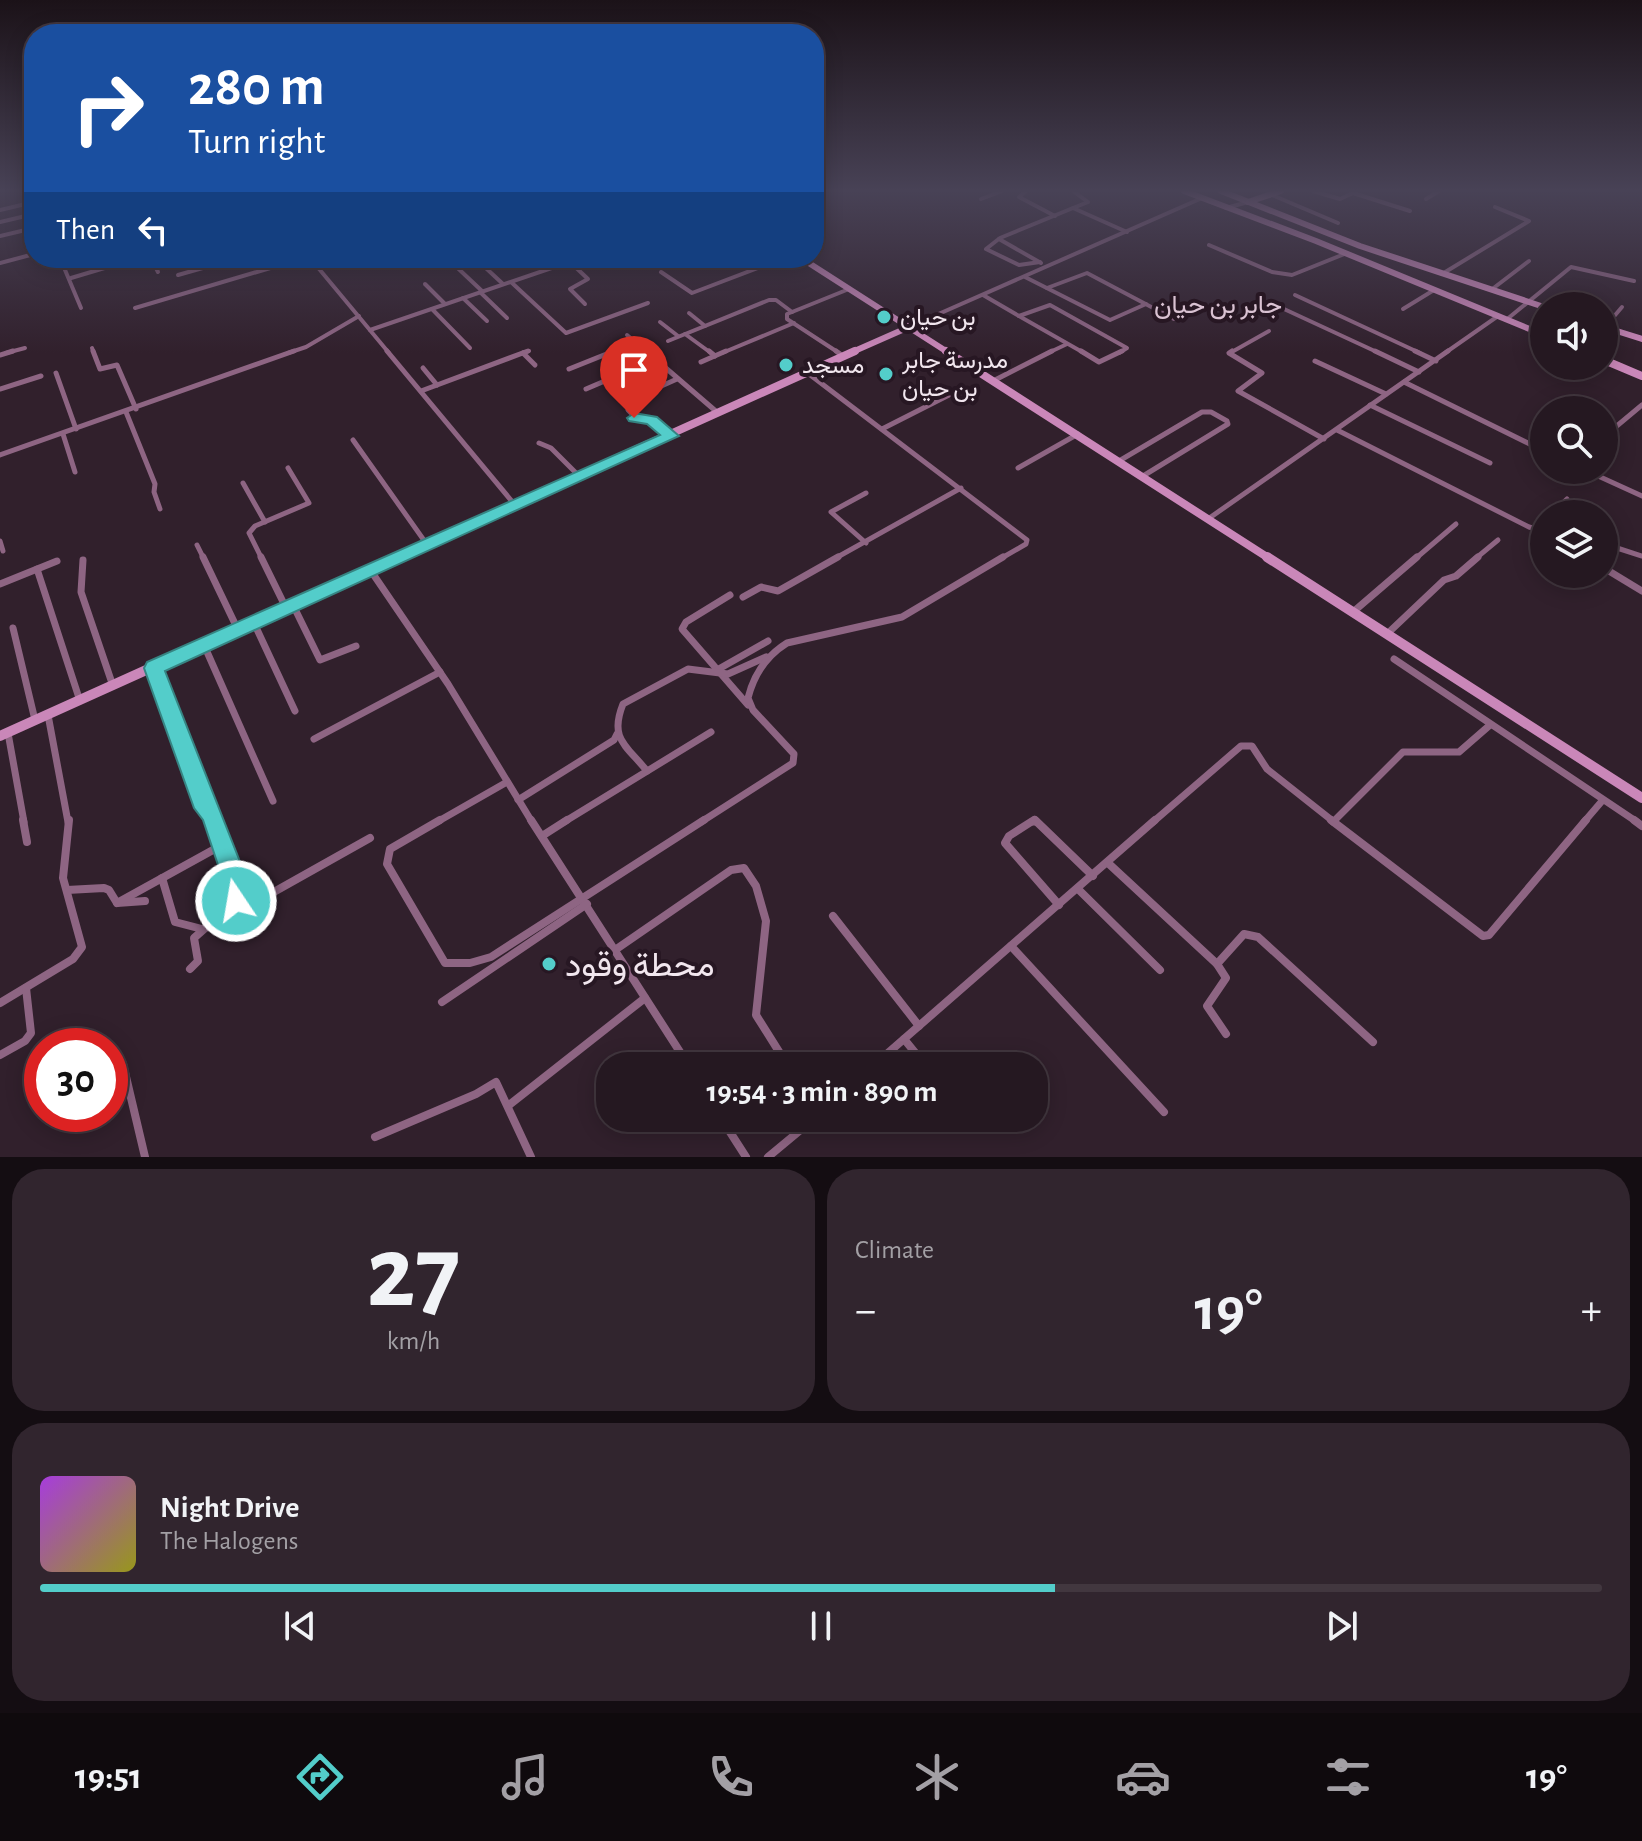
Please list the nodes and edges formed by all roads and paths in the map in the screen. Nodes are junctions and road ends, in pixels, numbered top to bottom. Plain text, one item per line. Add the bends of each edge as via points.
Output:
1 (992, 245) edge
2 (1010, 245) edge
3 (1098, 245) edge
4 (1209, 245) dead end
5 (1325, 245) edge
6 (1364, 245) edge
7 (1490, 245) edge
8 (1347, 253) junction
9 (24, 257) edge
10 (1529, 261) dead end
11 (1040, 262) junction
12 (0, 263) edge
13 (1048, 267) junction
14 (66, 268) edge
15 (104, 268) edge
16 (156, 268) edge
17 (203, 268) edge
18 (270, 268) edge
19 (318, 268) edge
20 (457, 268) edge
21 (486, 268) edge
22 (542, 268) edge
23 (551, 268) edge
24 (576, 268) edge
25 (758, 268) edge
26 (816, 268) edge
27 (545, 270) junction
28 (158, 272) dead end
29 (661, 272) dead end
30 (1442, 274) junction
31 (178, 275) dead end
32 (1025, 277) junction
33 (71, 278) junction
34 (1634, 281) dead end
35 (511, 282) junction
36 (425, 284) dead end
37 (503, 284) junction
38 (1047, 288) junction
39 (849, 289) junction
40 (1434, 290) junction
41 (1491, 290) junction
42 (481, 292) junction
43 (983, 295) junction
44 (1295, 295) dead end
45 (463, 298) junction
46 (648, 303) dead end
47 (1529, 303) junction
48 (445, 304) junction
49 (585, 304) dead end
50 (1146, 304) junction
51 (1622, 307) dead end
52 (81, 308) dead end
53 (135, 308) dead end
54 (432, 309) junction
55 (1284, 309) dead end
56 (1403, 309) dead end
57 (792, 312) junction
58 (1618, 312) edge
59 (689, 313) dead end
60 (359, 316) junction
61 (1019, 316) junction
62 (507, 318) dead end
63 (1502, 318) junction
64 (1174, 319) dead end
65 (487, 321) dead end
66 (660, 322) dead end
67 (794, 323) junction
68 (705, 326) junction
69 (908, 329) junction
70 (1530, 329) edge
71 (370, 330) junction
72 (1269, 331) dead end
73 (1618, 331) edge
74 (685, 334) junction
75 (627, 335) dead end
76 (678, 336) junction
77 (1642, 339) edge
78 (668, 341) dead end
79 (635, 343) junction
80 (1067, 344) junction
81 (25, 348) dead end
82 (92, 348) dead end
83 (470, 348) dead end
84 (0, 355) edge
85 (715, 356) junction
86 (845, 358) junction
87 (654, 360) junction
88 (1315, 361) dead end
89 (1436, 361) junction
90 (701, 362) dead end
91 (535, 365) dead end
92 (1618, 366) edge
93 (423, 368) dead end
94 (569, 369) dead end
95 (1419, 372) junction
96 (56, 373) dead end
97 (809, 374) junction
98 (41, 376) dead end
99 (1642, 376) edge
100 (677, 379) junction
101 (993, 381) junction
102 (1404, 382) junction
103 (437, 385) junction
104 (0, 389) edge
105 (586, 389) dead end
106 (421, 391) junction
107 (951, 394) dead end
108 (1386, 394) junction
109 (639, 396) dead end
110 (1370, 405) junction
111 (1642, 405) edge
112 (136, 409) junction
113 (628, 410) dead end
114 (126, 412) junction
115 (719, 414) junction
116 (1618, 425) edge
117 (76, 429) junction
118 (882, 429) junction
119 (1337, 430) junction
120 (63, 434) junction
121 (1078, 434) junction
122 (671, 436) junction
123 (1324, 439) junction
124 (353, 440) dead end
125 (539, 443) dead end
126 (1530, 444) edge
127 (0, 455) edge
128 (1119, 461) junction
129 (1490, 463) dead end
130 (288, 468) dead end
131 (1018, 468) dead end
132 (75, 472) dead end
133 (1143, 476) junction
134 (580, 477) junction
135 (243, 483) dead end
136 (1616, 484) edge
137 (961, 488) junction
138 (866, 493) dead end
139 (1642, 496) edge
140 (516, 506) junction
141 (160, 509) dead end
142 (1208, 519) junction
143 (265, 522) junction
144 (1456, 524) dead end
145 (1530, 527) edge
146 (1498, 540) dead end
147 (0, 541) edge
148 (866, 543) junction
149 (197, 545) dead end
150 (428, 546) junction
151 (1618, 548) edge
152 (3, 551) dead end
153 (1642, 556) edge
154 (83, 560) dead end
155 (57, 561) dead end
156 (37, 569) junction
157 (371, 571) junction
158 (1618, 576) edge
159 (0, 584) edge
160 (1642, 591) edge
161 (730, 595) dead end
162 (743, 597) dead end
163 (290, 608) junction
164 (1353, 612) junction
165 (254, 623) junction
166 (13, 628) dead end
167 (238, 630) junction
168 (1387, 634) junction
169 (768, 641) dead end
170 (204, 645) junction
171 (356, 646) dead end
172 (769, 655) junction
173 (1394, 659) dead end
174 (154, 668) junction
175 (440, 672) junction
176 (719, 672) junction
177 (113, 686) junction
178 (80, 701) junction
179 (753, 710) junction
180 (295, 711) dead end
181 (48, 715) junction
182 (35, 720) junction
183 (1490, 725) junction
184 (711, 732) dead end
185 (4, 734) edge
186 (617, 734) junction
187 (314, 739) dead end
188 (647, 771) junction
189 (507, 782) junction
190 (1642, 798) edge
191 (518, 800) junction
192 (273, 801) dead end
193 (1602, 801) junction
194 (1333, 822) junction
195 (1642, 826) edge
196 (542, 836) junction
197 (370, 838) dead end
198 (27, 842) dead end
199 (222, 845) junction
200 (1108, 863) junction
201 (1093, 876) junction
202 (162, 878) junction
203 (1078, 889) junction
204 (67, 890) junction
205 (145, 901) dead end
206 (236, 901) junction
207 (585, 902) junction
208 (117, 903) junction
209 (1059, 905) junction
210 (833, 916) dead end
211 (202, 929) junction
212 (1011, 946) junction
213 (615, 950) junction
214 (1217, 964) junction
215 (190, 969) dead end
216 (1160, 970) dead end
217 (26, 988) junction
218 (645, 998) junction
219 (442, 1002) dead end
220 (0, 1003) edge
221 (919, 1026) junction
222 (1226, 1034) dead end
223 (904, 1039) junction
224 (1373, 1042) dead end
225 (680, 1052) edge
226 (779, 1052) edge
227 (889, 1052) edge
228 (915, 1052) edge
229 (0, 1055) edge
230 (128, 1085) edge
231 (509, 1105) junction
232 (1164, 1112) dead end
233 (730, 1132) edge
234 (798, 1132) edge
235 (375, 1137) dead end
236 (145, 1157) edge
237 (531, 1157) edge
238 (746, 1157) edge
239 (768, 1157) edge

1 - 11 street via 987,250 1019,265
2 - 11 street
3 - 13 street
4 - 8 street via 1292,275
5 - 8 main road
6 - 30 main road
7 - 30 street
8 - 40 main road
9 - 12 street
10 - 41 street
11 - 13 street
13 - 32 street
14 - 33 street
15 - 33 street
16 - 28 street
17 - 31 street
18 - 53 street
19 - 60 street
20 - 42 street
21 - 37 street
22 - 27 street
23 - 27 street
24 - 49 street via 588,279 570,289
25 - 29 street via 692,293
26 - 39 main road
27 - 35 street
30 - 41 main road
32 - 38 street
32 - 43 street
33 - 52 street
34 - 47 street via 1571,267
35 - 37 street
35 - 46 street via 566,333
36 - 48 street
37 - 42 street
38 - 50 street via 1087,273
38 - 50 street via 1110,320
39 - 57 street
39 - 69 main road
40 - 56 street
40 - 63 main road
41 - 47 main road
42 - 45 street
42 - 62 street
43 - 61 street
43 - 69 street
44 - 89 street
45 - 48 street
45 - 65 street
47 - 63 street
48 - 54 street
50 - 64 street
51 - 58 street
54 - 71 street
54 - 83 street
55 - 95 street
57 - 67 street via 787,319
57 - 68 street via 769,300
59 - 68 street
60 - 71 street
60 - 112 street via 306,347
61 - 80 street
61 - 80 street via 1050,305 1127,348 1102,362
63 - 70 main road
63 - 89 street
66 - 76 street
67 - 85 street
67 - 86 street
68 - 74 street
69 - 86 main road
69 - 101 main road
71 - 106 street
72 - 123 street via 1229,353 1262,373 1238,391
73 - 77 main road
74 - 76 street
74 - 85 street
75 - 79 street
76 - 78 street
79 - 87 street
79 - 94 street
80 - 101 street
81 - 84 street
82 - 112 street via 100,369 117,365
85 - 90 street
86 - 97 main road
87 - 100 street
87 - 105 street
88 - 108 street
89 - 95 street
91 - 103 street via 526,352
92 - 99 main road
93 - 103 street
95 - 102 street
96 - 117 street
97 - 115 main road
97 - 118 street
98 - 104 street
100 - 109 street
100 - 115 street
101 - 121 main road
102 - 108 street
102 - 126 street
103 - 106 street
106 - 140 street
107 - 118 street
108 - 110 street
110 - 119 street
110 - 129 street
111 - 116 street
112 - 114 street
113 - 122 street
114 - 117 street
114 - 141 street
115 - 122 main road
117 - 120 street
118 - 137 street
119 - 123 street
119 - 145 street
120 - 127 street
120 - 132 street
121 - 128 main road
121 - 131 street
122 - 134 main road
123 - 142 street
124 - 150 street
125 - 134 street
128 - 133 main road
128 - 133 street via 1202,412 1227,421
130 - 143 street via 309,503
133 - 142 main road
134 - 140 main road
135 - 143 street
136 - 139 street
137 - 148 street
137 - 172 street via 1027,540 1025,546 902,617 787,643
138 - 148 street via 831,512
140 - 150 main road
142 - 164 main road
143 - 163 street via 251,529 250,538
144 - 164 street
146 - 168 street via 1444,580
147 - 152 street
148 - 162 street via 778,591 761,587
149 - 167 street
150 - 157 main road
151 - 153 street
154 - 177 street via 81,592
155 - 156 street
156 - 159 street
156 - 178 street
157 - 163 main road
157 - 175 street
158 - 160 street
161 - 176 street via 682,629
163 - 165 main road
163 - 171 street via 320,660
164 - 168 main road
165 - 167 main road
165 - 180 street
166 - 182 street
167 - 170 main road
168 - 190 main road
169 - 176 street
170 - 174 main road
170 - 192 street
172 - 176 street via 734,672
172 - 179 street via 749,690
173 - 183 street
174 - 177 main road
174 - 199 street
175 - 187 street
175 - 189 street
176 - 179 street
176 - 186 street via 688,669 623,704
177 - 178 main road
178 - 181 main road
179 - 207 street via 794,754 793,763
181 - 182 main road
181 - 204 street via 69,819 62,864
182 - 185 main road
183 - 193 street
183 - 194 street via 1459,752 1403,752
184 - 188 street
185 - 198 street
186 - 188 street
186 - 191 street
188 - 196 street
189 - 191 street
189 - 207 street via 390,849 390,871 443,961 470,963 491,957
191 - 196 street
193 - 194 street via 1486,937
193 - 195 street
194 - 200 street via 1267,769 1247,744 1232,751
196 - 207 street
197 - 206 street via 256,902
199 - 202 street
199 - 206 street
200 - 201 street
200 - 214 street
201 - 203 street
201 - 209 street via 1035,820 1009,836 1007,848
202 - 208 street
202 - 211 street via 175,922
203 - 209 street
203 - 216 street
204 - 208 street via 104,888
204 - 217 street via 82,947
205 - 208 street
206 - 211 street
207 - 213 street
207 - 219 street
209 - 212 street
210 - 221 street
211 - 215 street via 194,938 198,961
212 - 221 street
212 - 232 street
213 - 218 street
213 - 226 street via 741,866 758,888 769,942 756,1015
214 - 222 street via 1225,983 1207,1006
214 - 224 street via 1244,934 1258,937
217 - 220 street
217 - 229 street via 31,1033
218 - 225 street
218 - 231 street
221 - 223 street
223 - 227 street
223 - 228 street
230 - 236 street
231 - 235 street via 496,1082
231 - 237 street
233 - 238 street
234 - 239 street

